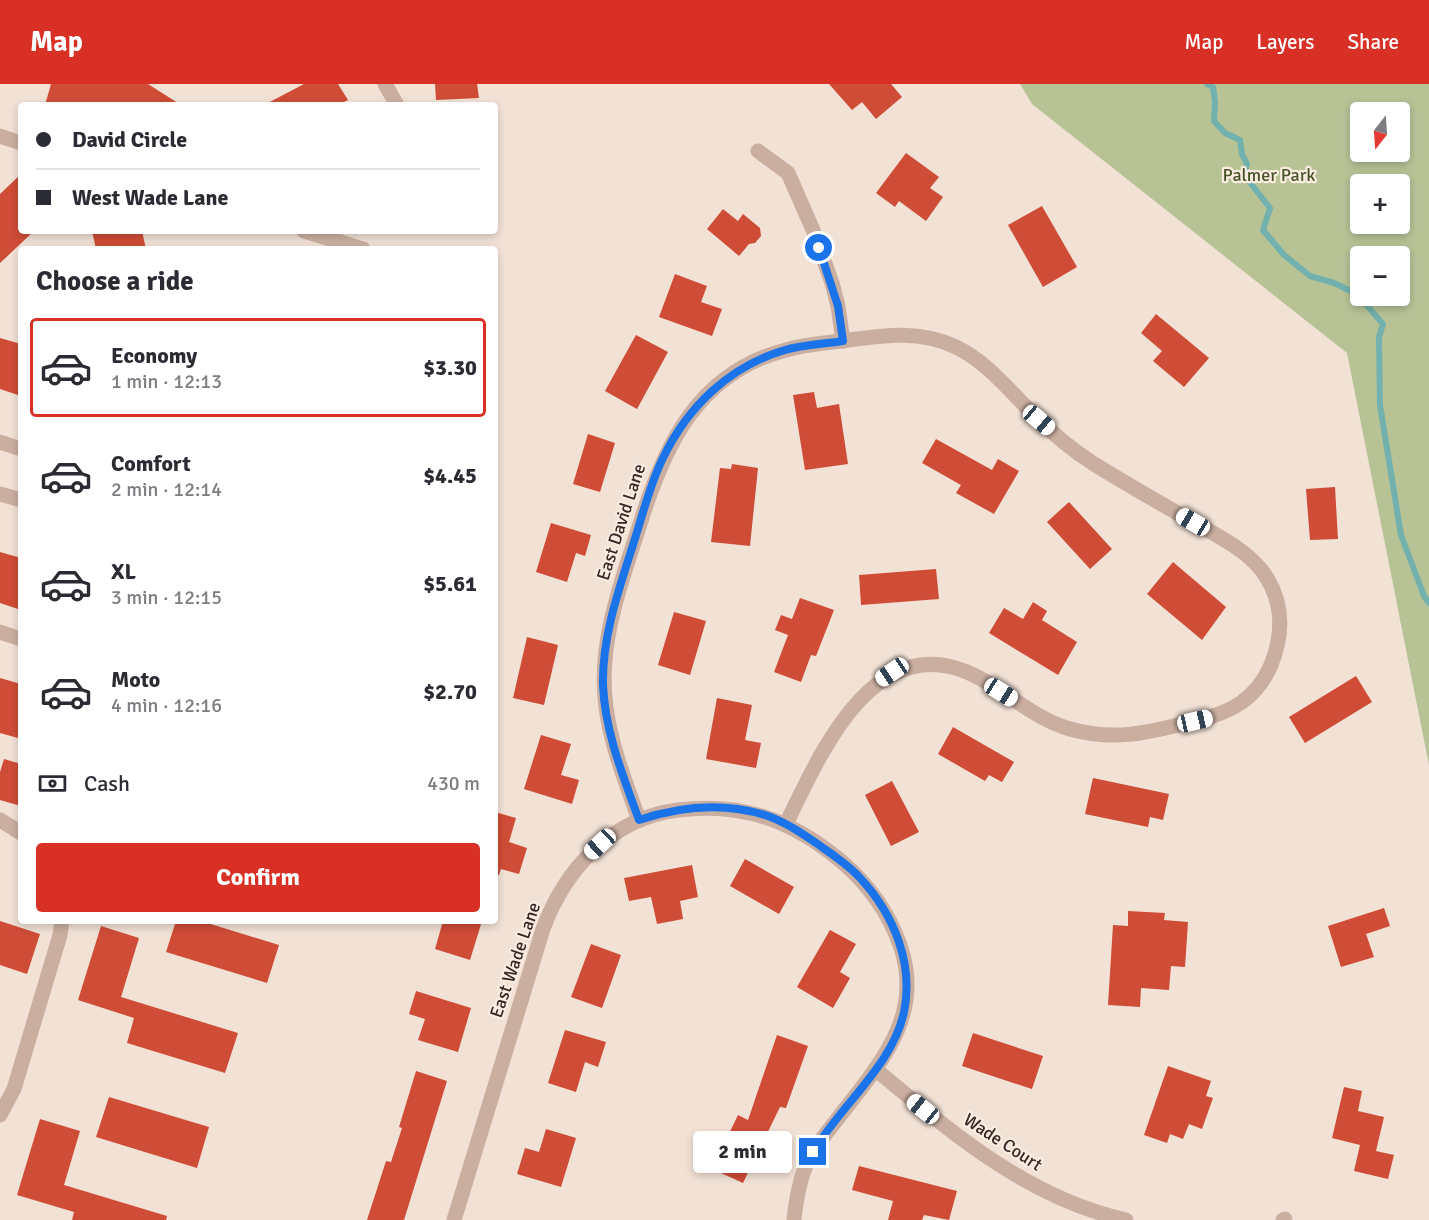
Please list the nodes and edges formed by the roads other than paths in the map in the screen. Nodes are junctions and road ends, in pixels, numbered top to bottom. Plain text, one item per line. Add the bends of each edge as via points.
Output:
1 (385, 84) edge
2 (395, 102) edge
3 (0, 136) edge
4 (18, 142) edge
5 (758, 151) dead end
6 (314, 234) edge
7 (353, 246) edge
8 (843, 341) junction
9 (0, 442) edge
10 (18, 448) edge
11 (0, 494) edge
12 (18, 500) edge
13 (0, 632) edge
14 (18, 638) edge
15 (0, 820) edge
16 (639, 820) junction
17 (786, 824) junction
18 (18, 830) edge
19 (62, 924) edge
20 (875, 1070) junction
21 (0, 1115) edge
22 (453, 1220) edge
23 (794, 1220) edge
24 (1126, 1220) edge

1 - 2 street
3 - 4 street
5 - 8 street via 788,173 832,283
6 - 7 street
8 - 16 street, East David Lane via 787,349 742,367 715,387 691,413 662,459 615,604 603,683 610,732
8 - 17 street, East David Lane via 885,334 925,337 950,344 985,365 1039,420 1088,460 1250,558 1265,573 1275,592 1281,628 1271,664 1251,697 1216,716 1137,735 1090,734 1053,724 970,673 948,666 928,664 892,672 865,694 845,720 813,768
9 - 10 street
11 - 12 street
13 - 14 street
15 - 18 street
16 - 17 street, East Wade Lane via 666,811 719,807
16 - 22 street, East Wade Lane via 615,833 585,858 550,910
17 - 20 street, East Wade Lane via 837,857 861,878 893,926 907,976 904,1013 890,1048
19 - 21 street via 14,1089
20 - 23 street, East Wade Lane via 807,1162
20 - 24 street, Wade Court via 959,1138 1004,1168 1063,1199

